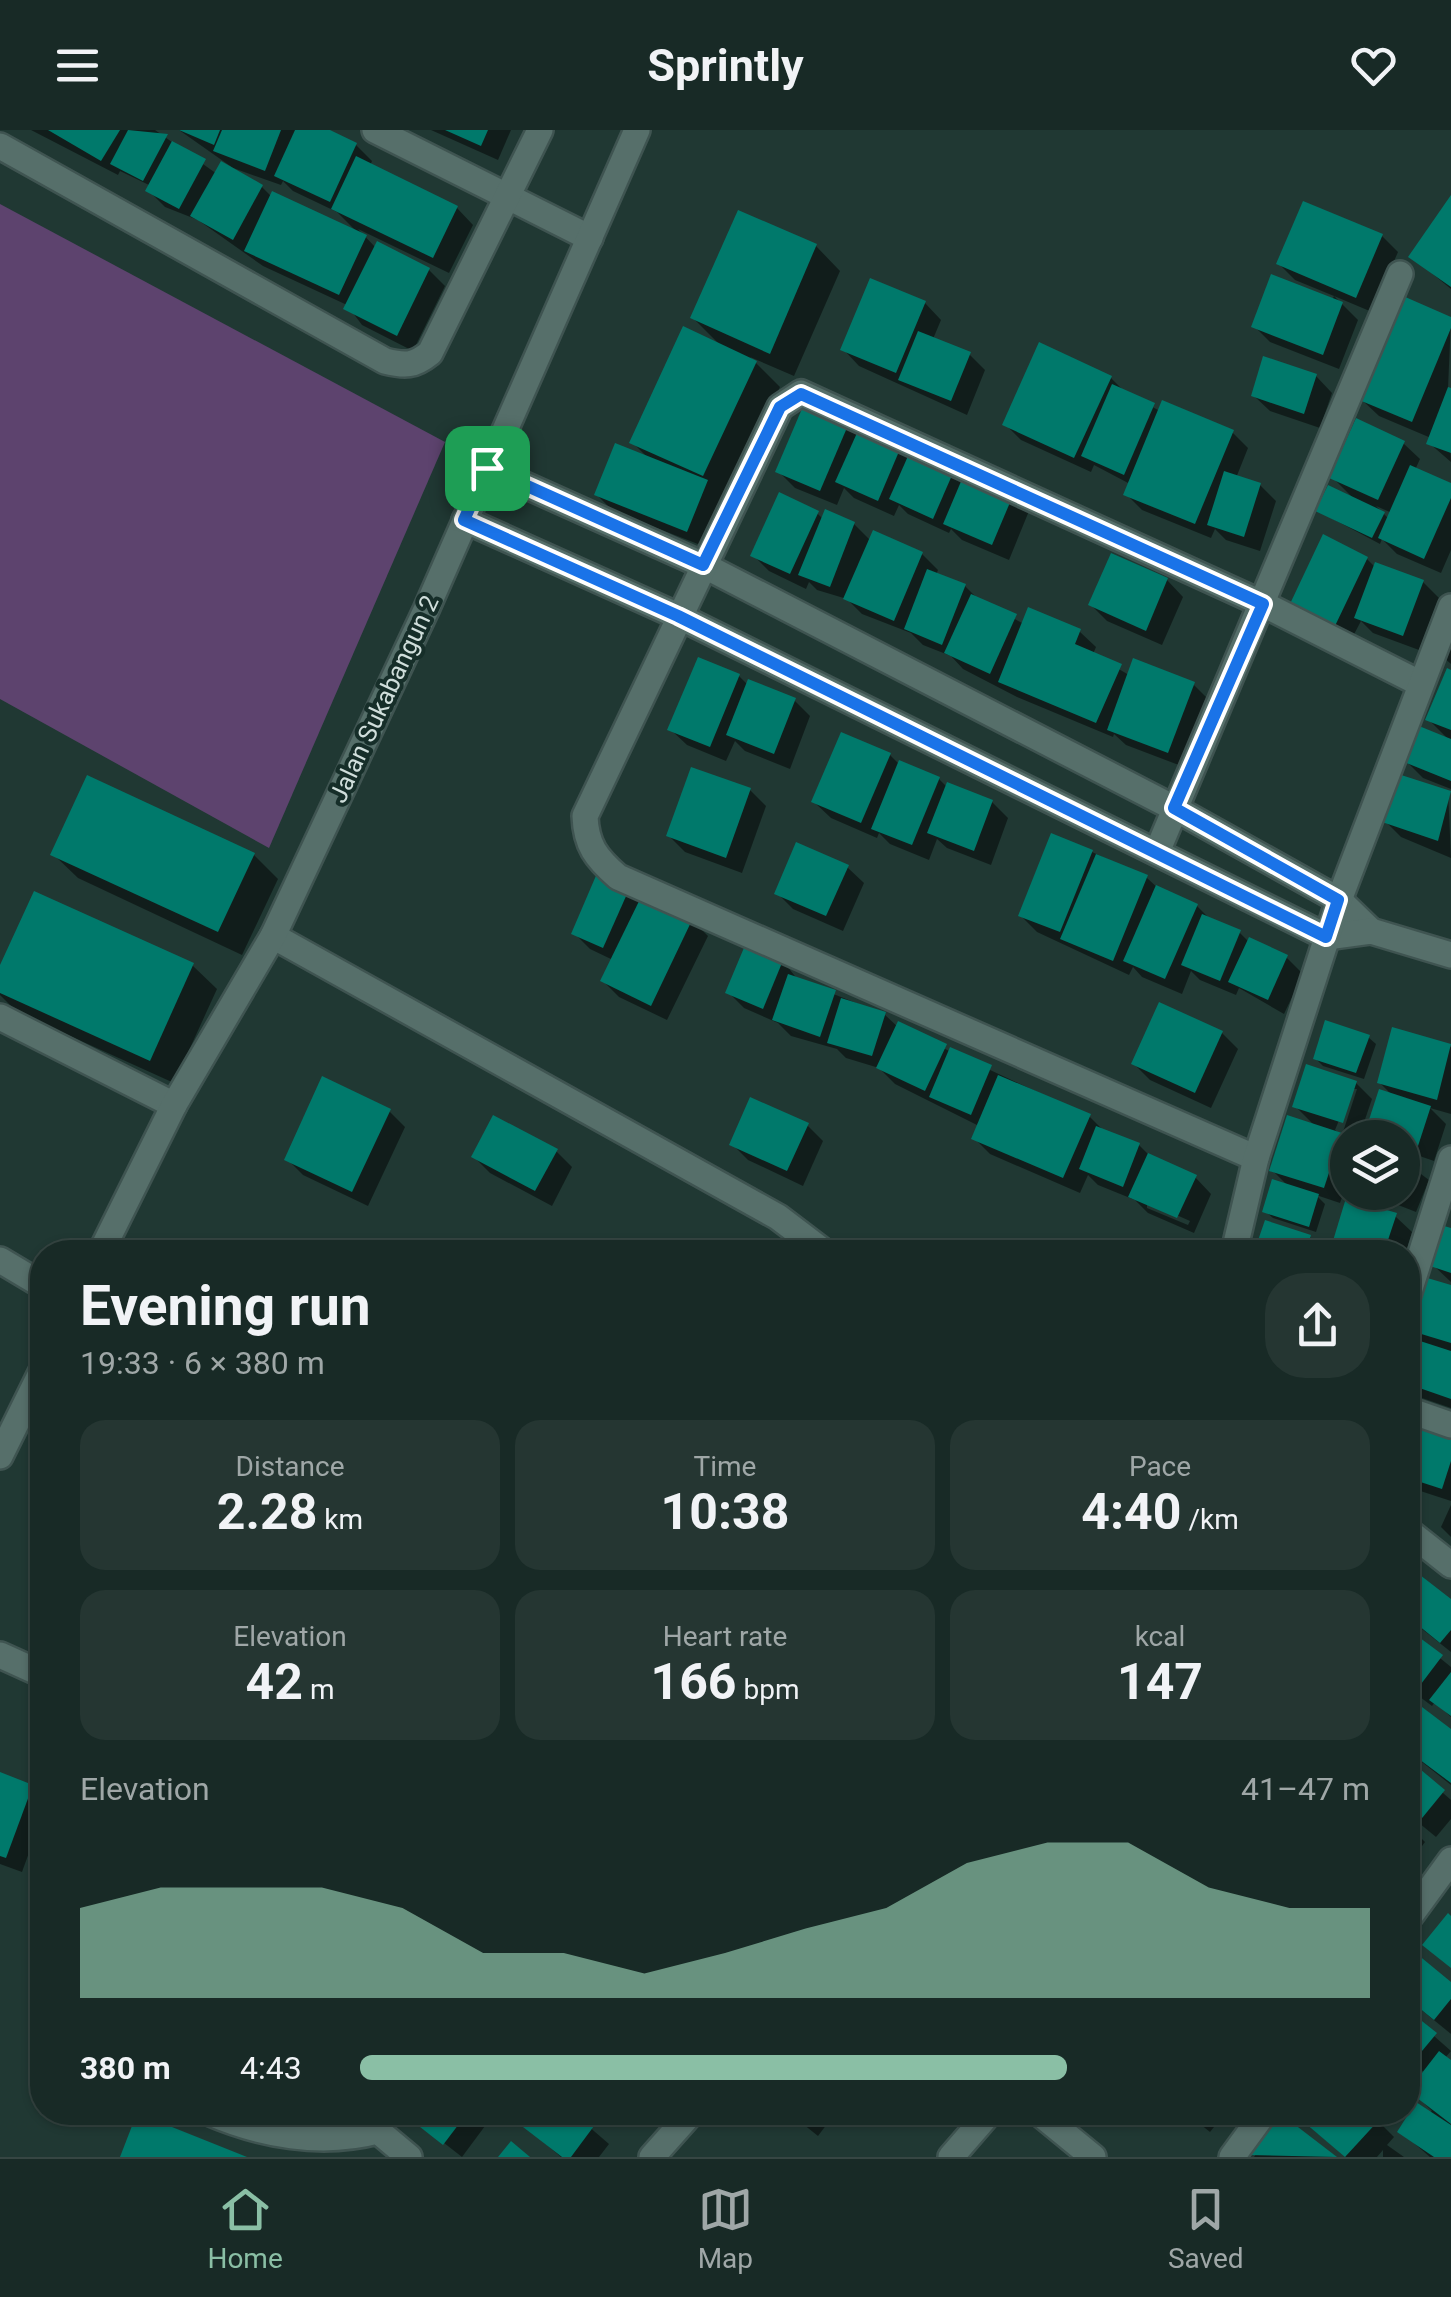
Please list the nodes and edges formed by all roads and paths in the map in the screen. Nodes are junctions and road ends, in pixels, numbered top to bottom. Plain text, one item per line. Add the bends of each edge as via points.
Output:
1 (375, 130) edge
2 (540, 130) edge
3 (637, 130) edge
4 (0, 146) edge
5 (508, 198) junction
6 (590, 238) junction
7 (1400, 274) dead end
8 (487, 468) junction
9 (464, 520) junction
10 (703, 565) junction
11 (1263, 604) junction
12 (1451, 607) edge
13 (678, 616) junction
14 (1421, 684) junction
15 (1174, 808) junction
16 (1157, 852) junction
17 (1338, 900) junction
18 (1371, 930) junction
19 (272, 936) junction
20 (1326, 937) junction
21 (1451, 955) edge
22 (0, 1016) edge
23 (174, 1104) junction
24 (1256, 1158) junction
25 (1451, 1159) edge
26 (107, 1240) edge
27 (809, 1240) edge
28 (1237, 1240) edge
29 (1420, 1257) edge
30 (0, 1260) edge
31 (30, 1278) edge
32 (30, 1394) edge
33 (1420, 1414) edge
34 (1451, 1425) edge
35 (0, 1453) edge
36 (1420, 1543) edge
37 (1451, 1565) edge
38 (0, 1655) edge
39 (30, 1669) edge
40 (1451, 1860) edge
41 (1420, 1903) edge
42 (254, 2125) edge
43 (380, 2125) edge
44 (388, 2125) edge
45 (680, 2125) edge
46 (979, 2125) edge
47 (1054, 2125) edge
48 (1255, 2125) edge
49 (409, 2157) edge
50 (652, 2157) edge
51 (951, 2157) edge
52 (1093, 2157) edge
53 (1232, 2157) edge

1 - 5 street
2 - 5 street
3 - 6 street, Jalan Sukabangun 2
4 - 5 street via 402,365 430,353
5 - 6 street
6 - 8 street, Jalan Sukabangun 2
7 - 11 street
8 - 9 street, Jalan Sukabangun 2
8 - 10 street
9 - 13 street
9 - 19 street, Jalan Sukabangun 2
10 - 11 street via 780,407 801,394
10 - 13 street
10 - 15 street
11 - 14 street
11 - 15 street
12 - 14 street
13 - 16 street
13 - 24 street via 585,816 586,840 598,860 618,877
14 - 17 street
15 - 16 street
15 - 17 street
16 - 20 street
17 - 18 street
17 - 20 street
18 - 20 street
18 - 21 street
19 - 23 street, Jalan Sukabangun 2
19 - 27 street via 778,1216
20 - 24 street
22 - 23 street
23 - 26 street, Jalan Sukabangun 2
24 - 28 street
25 - 29 street
30 - 31 street
32 - 35 street
33 - 34 street
36 - 37 street
38 - 39 street
40 - 41 street
42 - 43 street via 292,2136 356,2137
44 - 49 street
45 - 50 street
46 - 51 street
47 - 52 street
48 - 53 street

